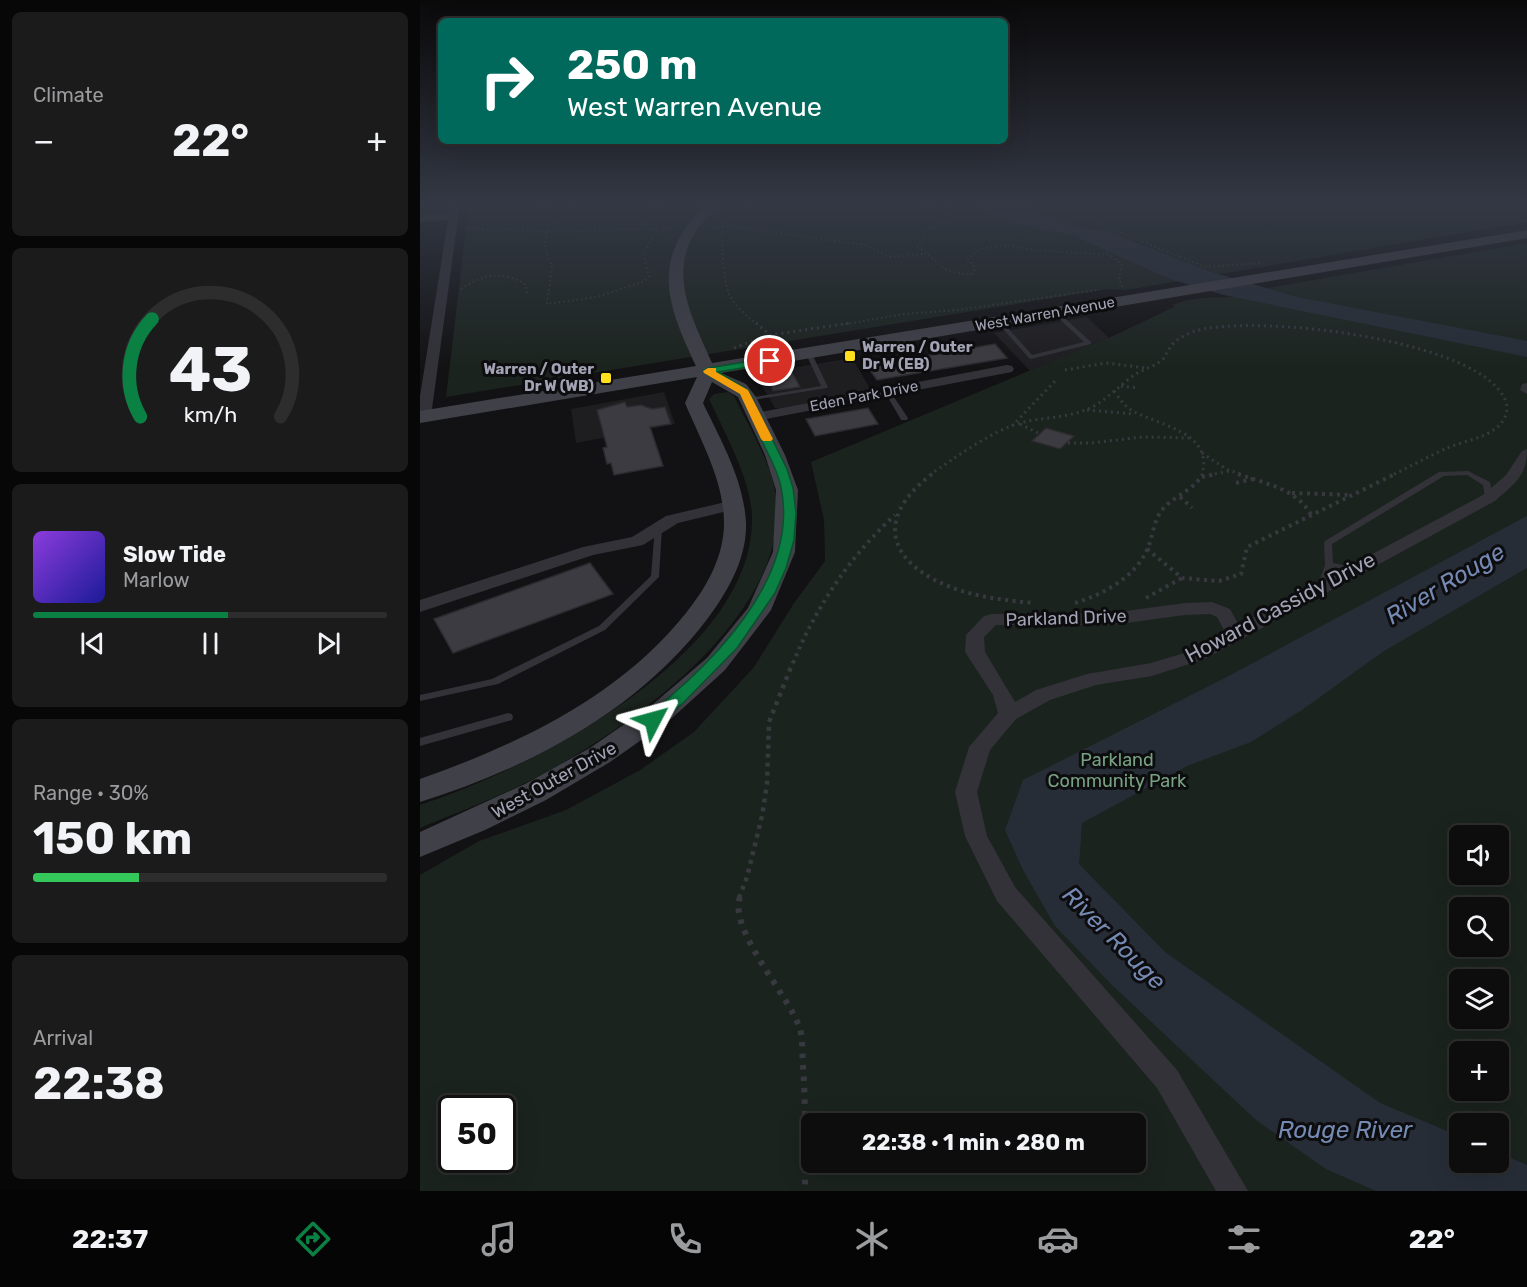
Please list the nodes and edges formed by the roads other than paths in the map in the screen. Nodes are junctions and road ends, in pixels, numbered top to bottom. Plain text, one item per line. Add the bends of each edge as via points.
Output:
1 (446, 260) edge
2 (676, 260) edge
3 (1342, 260) edge
4 (1056, 313) junction
5 (1000, 322) junction
6 (809, 354) junction
7 (1007, 369) dead end
8 (703, 382) junction
9 (887, 391) junction
10 (747, 401) junction
11 (422, 417) edge
12 (904, 418) dead end
13 (1527, 454) edge
14 (1489, 498) junction
15 (734, 505) junction
16 (658, 528) junction
17 (1329, 565) junction
18 (1353, 570) junction
19 (1321, 587) junction
20 (420, 606) edge
21 (1235, 634) junction
22 (420, 698) edge
23 (1009, 714) junction
24 (507, 717) dead end
25 (420, 742) edge
26 (420, 791) edge
27 (420, 845) edge
28 (1233, 1191) edge

1 - 11 street
2 - 8 main road via 674,269 684,319
3 - 4 main road, West Warren Avenue via 1267,270 1180,292
4 - 5 main road, West Warren Avenue
4 - 5 lane via 1089,343 1030,357
5 - 6 main road, West Warren Avenue
6 - 8 main road, West Warren Avenue
6 - 10 lane via 825,387
7 - 9 street, Eden Park Drive
8 - 10 main road
8 - 11 main road, West Warren Avenue
8 - 15 main road via 694,403
9 - 10 street, Eden Park Drive
9 - 12 lane
10 - 27 main road, West Outer Drive via 781,469 790,513 779,568 768,593 732,645 678,699 624,740 536,793
13 - 14 street, Howard Cassidy Drive via 1512,478
14 - 17 lane via 1487,484 1468,473 1442,474 1328,543
14 - 18 street, Howard Cassidy Drive
15 - 16 street via 672,519
15 - 26 main road via 733,544 721,578 698,615 655,662 618,692 546,737 505,758
16 - 20 street via 637,541 589,550
16 - 22 lane via 655,577 602,628 495,682
17 - 18 lane
17 - 19 lane
18 - 19 street, Howard Cassidy Drive
19 - 21 street, Howard Cassidy Drive
21 - 23 street, Howard Cassidy Drive via 1198,655 1152,669 1094,679 1043,695
21 - 23 street, Parkland Drive via 1224,613 1212,608 1111,619 991,620 975,635 975,652 1003,695
23 - 28 street, Howard Cassidy Drive via 980,747 966,792 976,836 1006,894 1167,1079
24 - 25 lane

